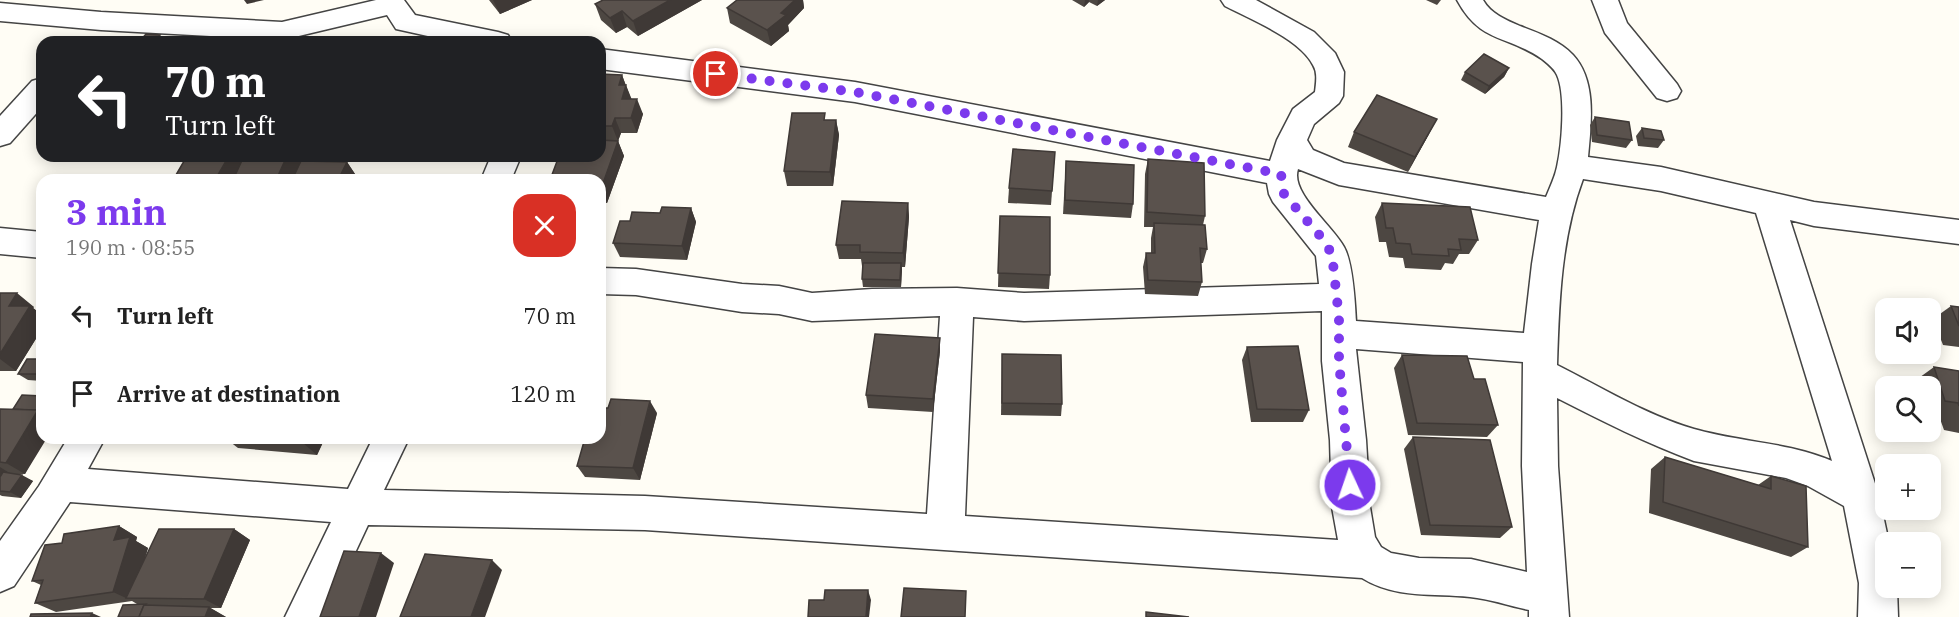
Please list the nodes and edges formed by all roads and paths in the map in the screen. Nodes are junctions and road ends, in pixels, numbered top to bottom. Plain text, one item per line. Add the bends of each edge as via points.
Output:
1 (1234, 0) edge
2 (1470, 0) edge
3 (1605, 0) edge
4 (402, 7) edge
5 (0, 12) edge
6 (101, 21) junction
7 (88, 36) edge
8 (482, 36) edge
9 (606, 60) edge
10 (1666, 91) dead end
11 (36, 95) edge
12 (0, 135) edge
13 (1292, 140) junction
14 (1572, 166) junction
15 (1281, 174) junction
16 (1769, 204) junction
17 (1556, 211) junction
18 (1959, 232) edge
19 (0, 241) edge
20 (36, 244) edge
21 (606, 281) edge
22 (1336, 297) junction
23 (957, 302) junction
24 (1339, 334) junction
25 (1539, 361) junction
26 (84, 444) edge
27 (388, 444) edge
28 (61, 484) junction
29 (1861, 496) junction
30 (357, 507) junction
31 (945, 533) junction
32 (1368, 560) junction
33 (0, 573) edge
34 (1548, 606) edge
35 (305, 617) edge
36 (1878, 617) edge

1 - 13 street via 1295,32 1320,52 1330,70 1329,96 1303,117
2 - 14 street via 1473,9 1490,22 1547,49 1563,61 1572,77 1576,108
3 - 10 street via 1615,26
4 - 6 street via 282,31
4 - 8 street
5 - 6 street
6 - 7 street
9 - 15 street via 855,92
11 - 12 street
13 - 15 street
13 - 17 street via 1302,158 1339,174
14 - 16 street via 1661,179
14 - 17 street
15 - 22 street via 1284,194 1332,254
16 - 18 street via 1814,214
16 - 29 street
17 - 25 street
19 - 20 street
21 - 23 street via 812,307
22 - 23 street via 1024,307
22 - 24 street
23 - 31 street
24 - 25 street
24 - 32 street via 1351,507 1357,542
25 - 29 street via 1647,427 1694,445 1818,472
25 - 34 street
26 - 28 street
27 - 30 street
28 - 30 street
28 - 33 street
29 - 36 street via 1878,583
30 - 31 street via 645,513
30 - 35 street
31 - 32 street
32 - 34 street via 1384,570 1419,577 1472,578

